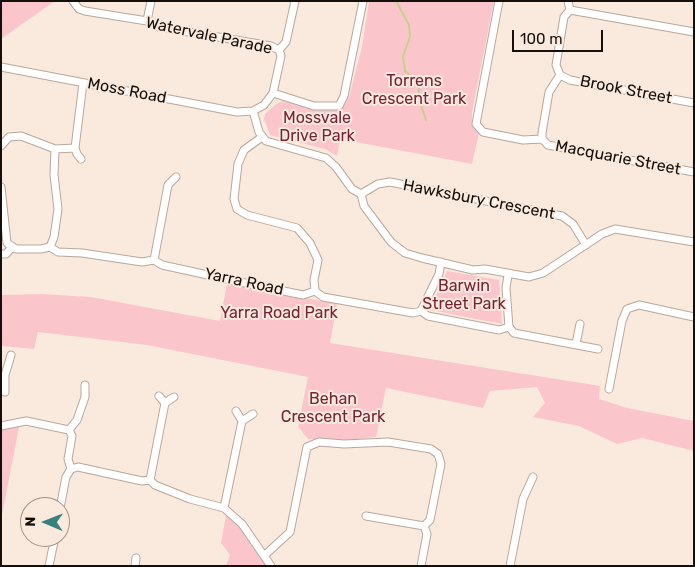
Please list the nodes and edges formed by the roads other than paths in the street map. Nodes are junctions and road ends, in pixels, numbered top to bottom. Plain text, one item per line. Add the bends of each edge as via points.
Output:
1 (73, 1) edge
2 (151, 1) edge
3 (295, 1) edge
4 (363, 1) edge
5 (499, 1) edge
6 (568, 1) edge
7 (570, 10) junction
8 (148, 21) junction
9 (694, 32) edge
10 (279, 50) junction
11 (1, 67) edge
12 (560, 75) junction
13 (83, 83) junction
14 (553, 83) joint
15 (273, 94) junction
16 (694, 103) edge
17 (253, 111) junction
18 (262, 137) junction
19 (542, 139) junction
20 (1, 144) edge
21 (75, 148) junction
22 (55, 149) junction
23 (81, 158) dead end
24 (694, 172) edge
25 (176, 177) dead end
26 (1, 187) edge
27 (360, 194) junction
28 (694, 242) edge
29 (586, 245) junction
30 (12, 247) junction
31 (50, 247) junction
32 (1, 254) edge
33 (154, 260) junction
34 (441, 262) junction
35 (508, 275) junction
36 (315, 291) junction
37 (422, 311) junction
38 (694, 317) edge
39 (580, 324) dead end
40 (509, 327) junction
41 (576, 344) junction
42 (598, 349) dead end
43 (11, 355) dead end
44 (3, 375) edge
45 (85, 385) dead end
46 (609, 389) dead end
47 (5, 392) dead end
48 (159, 396) dead end
49 (174, 398) dead end
50 (165, 403) junction
51 (236, 411) dead end
52 (253, 414) dead end
53 (242, 421) junction
54 (1, 426) edge
55 (69, 430) junction
56 (71, 469) junction
57 (533, 477) dead end
58 (150, 480) junction
59 (62, 497) edge
60 (224, 508) junction
61 (366, 516) dead end
62 (424, 526) junction
63 (53, 547) edge
64 (265, 555) junction
65 (49, 566) edge
66 (271, 566) edge
67 (421, 566) edge
68 (510, 566) edge

1 - 8 street, Watervale Parade via 85,12
2 - 8 street
3 - 10 street via 286,42
4 - 15 street via 344,96 339,106 314,106
5 - 19 street via 476,124 483,132 523,140
6 - 7 street
7 - 9 street
7 - 12 street, Brook Street via 564,17 556,65
8 - 10 street, Watervale Parade via 159,27
10 - 15 street, Watervale Parade via 281,64
11 - 13 street, Moss Road
12 - 14 street, Brook Street
12 - 16 street, Brook Street via 570,80
13 - 17 street, Moss Road via 236,112
13 - 21 street
14 - 19 street, Macquarie Street
15 - 17 street via 264,105
17 - 18 street
18 - 27 street via 271,144 326,158
18 - 36 street via 244,150 238,164 234,199 237,209 247,215 297,228 310,243 318,260
19 - 24 street, Macquarie Street via 548,145
20 - 22 street via 9,137 21,136
21 - 22 street
21 - 23 street
22 - 31 street via 58,209
25 - 33 street via 168,185
26 - 30 street via 6,236
27 - 29 street, Hawksbury Crescent via 378,184 390,182 562,216 573,224
27 - 34 street via 364,206 391,242 405,253
28 - 29 street via 615,229
29 - 35 street via 543,273 529,277
30 - 31 street, Yarra Road
30 - 32 street via 6,254
31 - 33 street, Yarra Road via 58,252 142,262
33 - 36 street, Yarra Road via 162,265 303,295
34 - 35 street
34 - 37 street
35 - 40 street
36 - 37 street, Yarra Road via 323,297 413,313
37 - 40 street, Yarra Road via 428,316 499,330
38 - 46 street via 638,306 627,309
39 - 41 street
40 - 41 street via 514,333
41 - 42 street
43 - 44 street
44 - 47 street
45 - 55 street via 85,397 77,420
48 - 50 street
49 - 50 street
50 - 58 street
51 - 53 street
52 - 53 street
53 - 60 street
54 - 55 street via 26,421
55 - 56 street via 72,436 68,459
56 - 58 street via 78,467
56 - 59 street
57 - 68 street via 523,499
58 - 60 street via 155,486
60 - 64 street via 242,524
61 - 62 street
62 - 64 street via 430,520 440,464 438,454 431,449 388,442 320,442 307,447 304,455 290,532
62 - 67 street via 427,534
63 - 65 street
64 - 66 street

